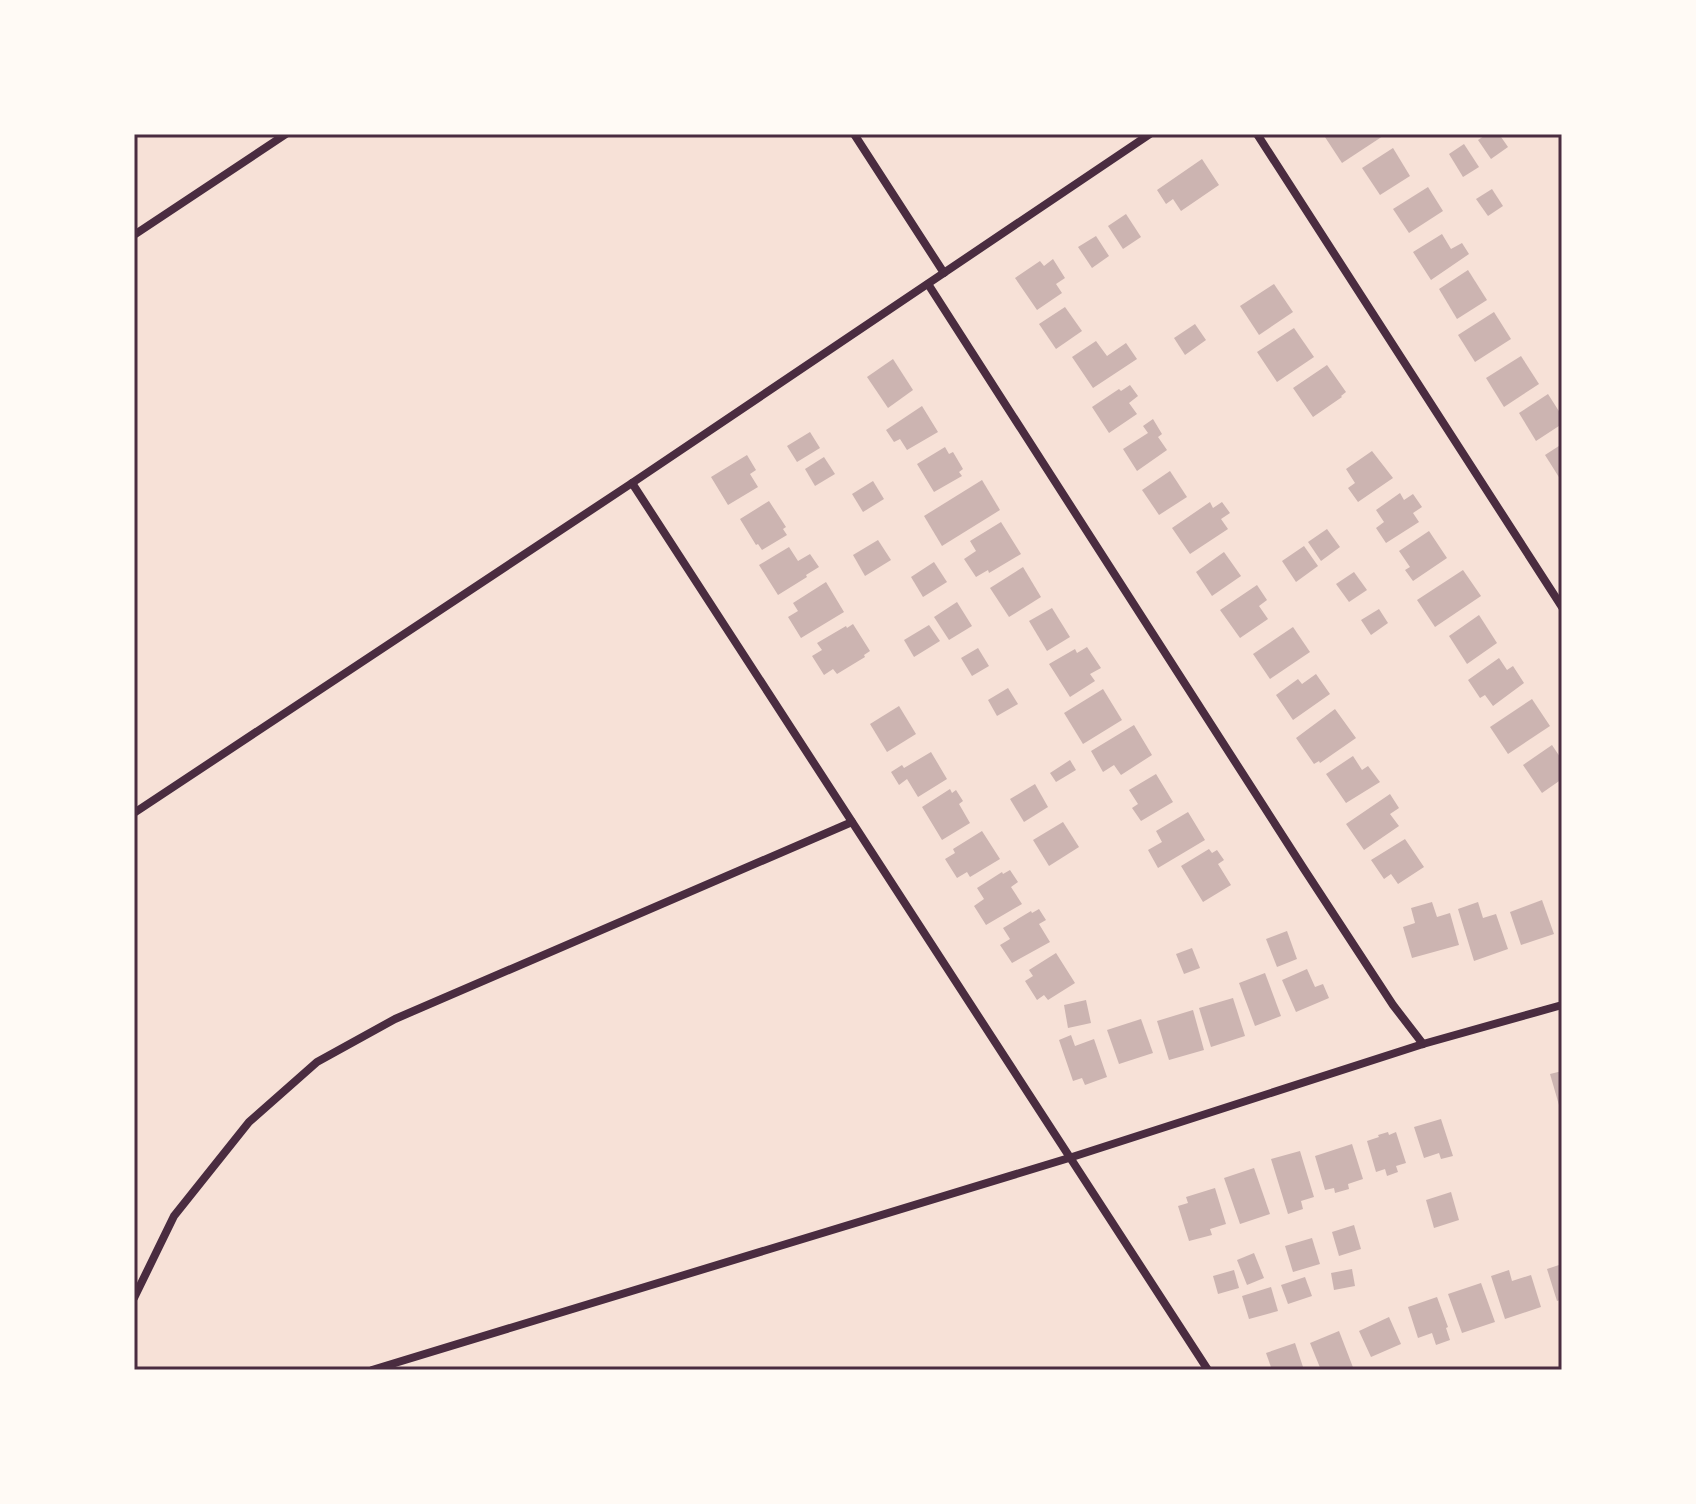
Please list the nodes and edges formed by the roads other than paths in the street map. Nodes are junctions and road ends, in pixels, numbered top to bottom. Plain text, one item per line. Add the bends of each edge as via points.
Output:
1 (286, 134) edge
2 (854, 134) edge
3 (1150, 134) edge
4 (1257, 134) edge
5 (134, 235) edge
6 (944, 273) junction
7 (928, 284) junction
8 (632, 483) junction
9 (1562, 607) edge
10 (134, 813) edge
11 (852, 822) junction
12 (1562, 1005) edge
13 (1423, 1044) junction
14 (1069, 1158) junction
15 (134, 1298) edge
16 (372, 1370) edge
17 (1208, 1370) edge

1 - 5 street
2 - 6 street
3 - 6 street
4 - 9 street
6 - 7 street
7 - 8 street
7 - 13 street via 1304,869
8 - 10 street
8 - 11 street
11 - 14 street
11 - 15 street via 395,1019 317,1062 249,1122 174,1216
12 - 13 street
13 - 14 street
14 - 16 street
14 - 17 street

